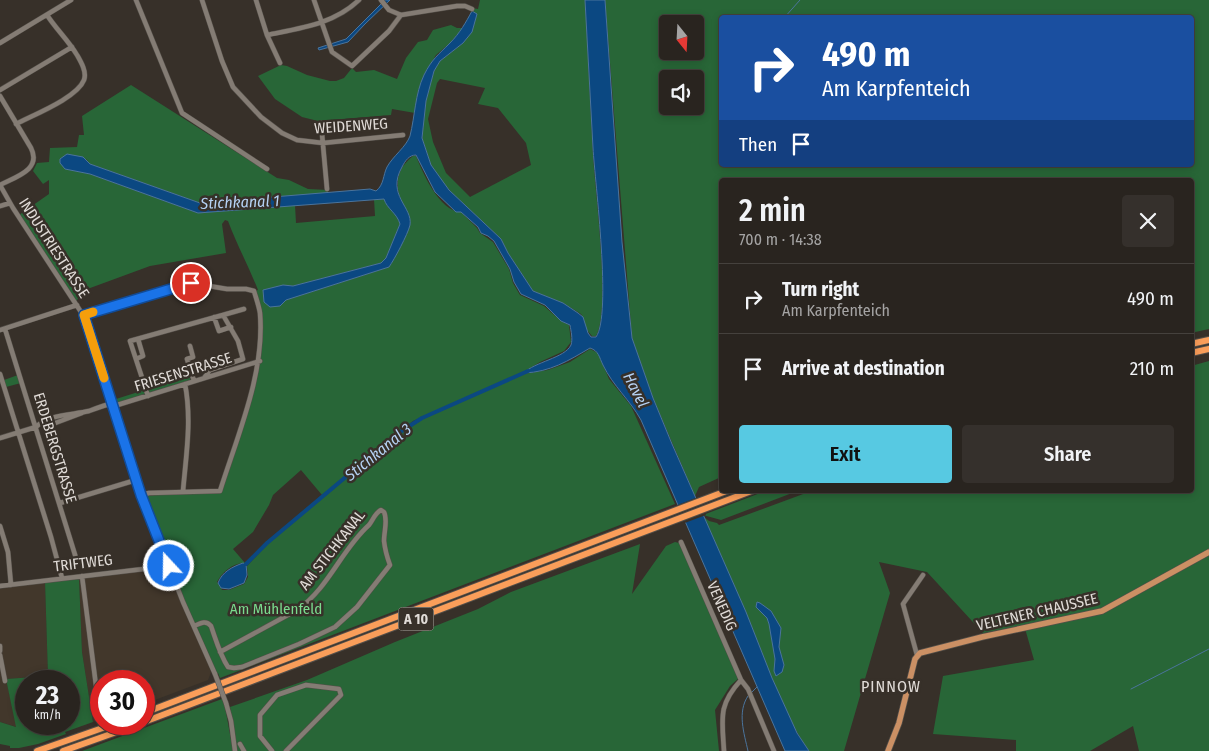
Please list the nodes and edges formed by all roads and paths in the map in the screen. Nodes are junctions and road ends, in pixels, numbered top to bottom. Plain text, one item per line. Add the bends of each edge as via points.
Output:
1 (71, 0) edge
2 (136, 0) edge
3 (202, 0) edge
4 (256, 0) edge
5 (314, 0) edge
6 (360, 0) edge
7 (381, 1) edge
8 (472, 9) dead end
9 (47, 15) junction
10 (401, 15) junction
11 (322, 23) junction
12 (267, 34) junction
13 (0, 43) edge
14 (72, 47) junction
15 (280, 63) dead end
16 (0, 90) edge
17 (0, 96) edge
18 (321, 123) dead end
19 (16, 124) junction
20 (403, 135) dead end
21 (323, 143) junction
22 (267, 169) dead end
23 (0, 185) edge
24 (327, 189) dead end
25 (10, 203) junction
26 (0, 206) edge
27 (77, 305) junction
28 (244, 309) dead end
29 (84, 315) junction
30 (223, 315) junction
31 (214, 317) junction
32 (231, 327) junction
33 (2, 330) edge
34 (138, 339) junction
35 (1209, 340) edge
36 (1194, 343) edge
37 (190, 346) dead end
38 (1209, 349) edge
39 (1194, 352) edge
40 (136, 359) junction
41 (260, 360) junction
42 (0, 374) edge
43 (204, 378) junction
44 (194, 381) junction
45 (185, 384) junction
46 (148, 396) junction
47 (113, 404) junction
48 (88, 411) junction
49 (50, 425) dead end
50 (36, 427) junction
51 (19, 433) junction
52 (0, 438) edge
53 (136, 480) junction
54 (183, 491) junction
55 (721, 493) edge
56 (746, 493) edge
57 (141, 495) junction
58 (60, 503) junction
59 (0, 526) edge
60 (681, 542) dead end
61 (1209, 552) edge
62 (59, 562) junction
63 (169, 566) junction
64 (923, 575) dead end
65 (82, 576) junction
66 (62, 578) junction
67 (10, 585) junction
68 (0, 586) edge
69 (194, 626) junction
70 (0, 646) edge
71 (0, 651) edge
72 (220, 652) junction
73 (0, 655) edge
74 (917, 655) junction
75 (93, 670) edge
76 (741, 680) junction
77 (5, 681) dead end
78 (155, 709) edge
79 (155, 718) edge
80 (90, 732) edge
81 (108, 735) edge
82 (240, 744) dead end
83 (47, 747) junction
84 (29, 751) edge
85 (37, 751) edge
86 (63, 751) edge
87 (235, 751) edge
88 (244, 751) edge
89 (272, 751) edge
90 (286, 751) edge
91 (724, 751) edge
92 (774, 751) edge
93 (888, 751) edge

1 - 9 street
2 - 22 street via 182,113
3 - 21 street, WEIDENWEG via 227,75 240,96 282,133 297,140
4 - 12 street
5 - 11 street
6 - 11 street
7 - 10 street
8 - 10 street via 462,5
9 - 13 street
9 - 14 street
10 - 11 street via 352,66 330,48
11 - 12 street
12 - 15 street
14 - 16 street
14 - 19 street via 84,71 82,84 69,96
17 - 19 street
18 - 21 street
19 - 23 street via 33,152 33,162 28,170
20 - 21 street, WEIDENWEG
21 - 24 street
23 - 25 street, INDUSTRIESTRASSE
25 - 26 street
25 - 27 street, INDUSTRIESTRASSE
27 - 29 street, INDUSTRIESTRASSE
27 - 33 street
28 - 30 street
29 - 41 street via 191,283 254,291 260,312
29 - 47 street, INDUSTRIESTRASSE
30 - 31 street
30 - 32 street
31 - 32 street via 219,331
31 - 34 street
32 - 43 street via 243,359 210,370
33 - 50 street, ERDEBERGSTRASSE
34 - 40 street via 143,356
34 - 40 street via 130,341
35 - 36 highway
37 - 44 street via 193,357 187,359
38 - 39 highway
40 - 46 street
41 - 43 street, FRIESENSTRASSE
41 - 54 street via 220,491
42 - 51 street, ERDEBERGSTRASSE
43 - 44 street, FRIESENSTRASSE
44 - 45 street, FRIESENSTRASSE
45 - 46 street, FRIESENSTRASSE
45 - 54 street via 189,435
46 - 47 street, FRIESENSTRASSE
47 - 48 street, FRIESENSTRASSE
47 - 53 street, INDUSTRIESTRASSE
48 - 49 street, FRIESENSTRASSE
48 - 50 street, FRIESENSTRASSE via 40,423
50 - 51 street, FRIESENSTRASSE
50 - 58 street, ERDEBERGSTRASSE
51 - 52 street, FRIESENSTRASSE
51 - 62 street, ERDEBERGSTRASSE
53 - 57 street, INDUSTRIESTRASSE
53 - 58 street
54 - 57 street
55 - 78 highway, A 10
56 - 79 highway, A 10
57 - 63 street, INDUSTRIESTRASSE
58 - 62 street, ERDEBERGSTRASSE via 76,558
59 - 67 street via 8,552
60 - 76 street, VENEDIG
61 - 74 main road, VELTENER CHAUSSEE via 1102,611
62 - 66 street, ERDEBERGSTRASSE
63 - 65 street, TRIFTWEG
63 - 69 street, INDUSTRIESTRASSE
64 - 74 street via 902,604
65 - 66 street, TRIFTWEG
65 - 75 street
66 - 67 street, TRIFTWEG
67 - 68 street, TRIFTWEG
69 - 72 street, AM STICHKANAL via 204,622 209,624
69 - 87 street, INDUSTRIESTRASSE, bridge via 226,703
70 - 71 street
72 - 72 street, AM STICHKANAL via 228,667 238,668 341,623 390,566 386,553 384,512 378,512 356,537 331,576 306,603
73 - 77 street
74 - 93 main road
76 - 91 street via 723,706
76 - 92 street, VENEDIG via 748,689
80 - 83 highway
81 - 86 highway
82 - 88 street
83 - 84 highway
83 - 85 highway
89 - 90 street via 260,736 260,715 277,695 306,685 339,689 341,695

